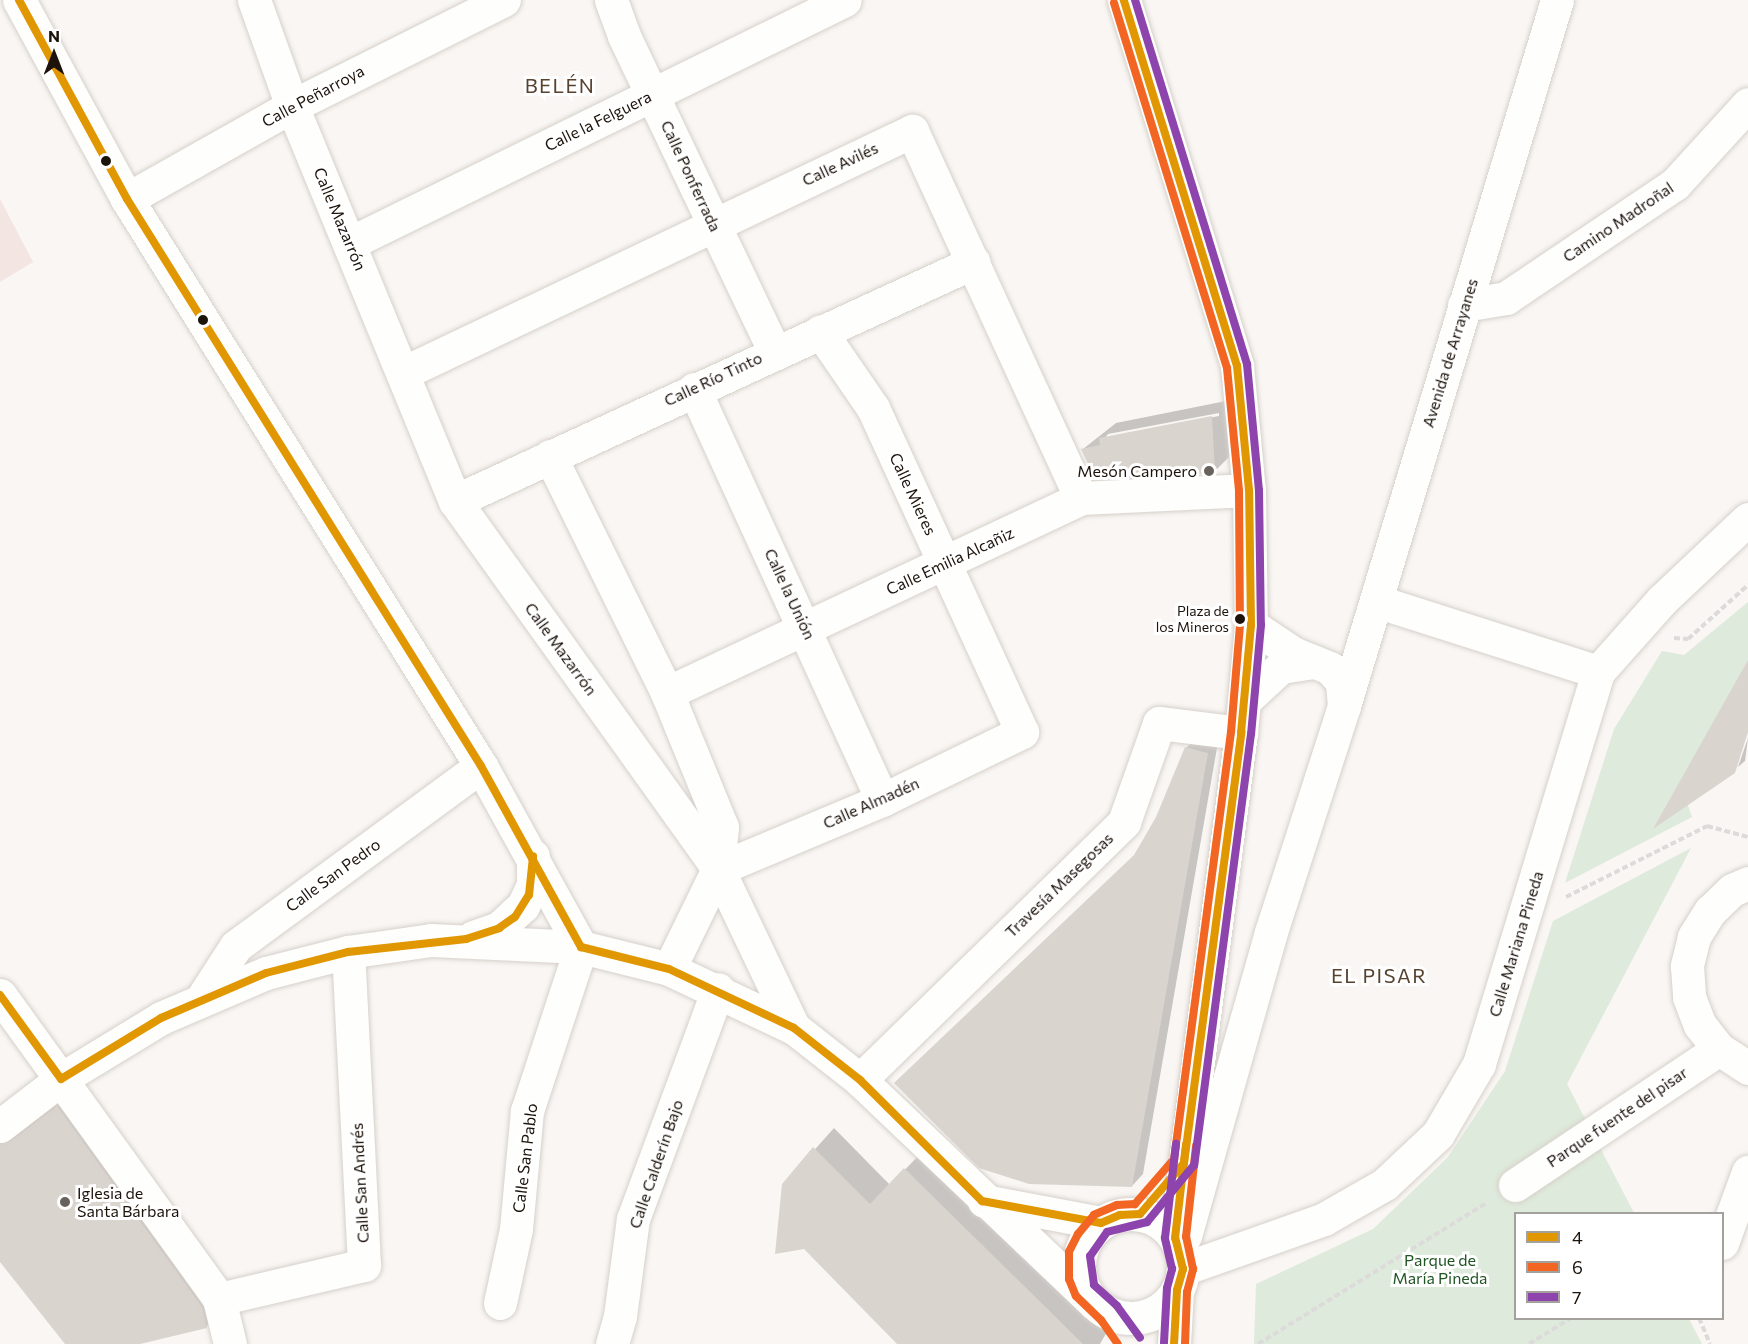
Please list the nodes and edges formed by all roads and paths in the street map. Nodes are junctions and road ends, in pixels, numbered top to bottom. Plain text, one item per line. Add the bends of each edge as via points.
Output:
1 (19, 0) edge
2 (254, 0) edge
3 (504, 0) edge
4 (611, 0) edge
5 (845, 0) edge
6 (1124, 0) edge
7 (1557, 0) edge
8 (443, 14) edge
9 (652, 94) junction
10 (1748, 104) edge
11 (292, 106) junction
12 (127, 199) junction
13 (714, 224) junction
14 (350, 243) junction
15 (974, 262) junction
16 (1464, 305) junction
17 (820, 331) junction
18 (774, 351) junction
19 (403, 373) junction
20 (694, 388) junction
21 (550, 456) junction
22 (1249, 490) junction
23 (1081, 498) junction
24 (455, 501) junction
25 (1748, 519) edge
26 (945, 564) junction
27 (1748, 585) edge
28 (1376, 602) junction
29 (1251, 625) junction
30 (1639, 626) junction
31 (806, 628) junction
32 (1314, 662) junction
33 (1598, 672) junction
34 (667, 693) junction
35 (1244, 701) junction
36 (1344, 706) junction
37 (1022, 732) joint
38 (1241, 733) junction
39 (481, 766) junction
40 (882, 800) junction
41 (1748, 837) edge
42 (533, 856) junction
43 (718, 869) junction
44 (1748, 883) edge
45 (1560, 900) dead end
46 (466, 939) junction
47 (580, 947) junction
48 (348, 952) junction
49 (669, 969) junction
50 (718, 989) junction
51 (0, 995) edge
52 (201, 1000) junction
53 (794, 1028) junction
54 (1719, 1049) junction
55 (1748, 1068) edge
56 (61, 1078) junction
57 (860, 1080) junction
58 (0, 1126) edge
59 (1184, 1163) junction
60 (1748, 1172) edge
61 (1515, 1185) joint
62 (982, 1201) junction
63 (1140, 1214) junction
64 (1101, 1223) junction
65 (1724, 1237) edge
66 (1179, 1263) junction
67 (219, 1299) junction
68 (500, 1303) dead end
69 (1102, 1309) junction
70 (1568, 1320) edge
71 (1700, 1320) edge
72 (230, 1344) edge
73 (612, 1344) edge
74 (1131, 1344) edge
75 (1174, 1344) edge
76 (1258, 1344) edge
77 (1529, 1344) edge
78 (1710, 1344) edge

1 - 12 street
2 - 11 street, Calle Mazarrón
3 - 8 street, Calle Peñarroya
4 - 9 street, Calle Ponferrada
5 - 9 street, Calle la Felguera
6 - 22 street via 1237,366
7 - 16 street, Avenida de Arrayanes
8 - 11 street, Calle Peñarroya
9 - 13 street, Calle Ponferrada
9 - 14 street, Calle la Felguera
10 - 16 street, Camino Madroñal via 1675,184 1506,298
11 - 12 street, Calle Peñarroya
11 - 14 street, Calle Mazarrón
12 - 39 street
13 - 15 street, Calle Avilés via 912,131
13 - 18 street, Calle Ponferrada
13 - 19 street, Calle Avilés
14 - 19 street, Calle Mazarrón
15 - 17 street, Calle Río Tinto
15 - 23 street, Calle Avilés
16 - 28 street, Avenida de Arrayanes
17 - 18 street, Calle Río Tinto
17 - 26 street, Calle Mieres via 873,408
18 - 20 street, Calle Río Tinto
19 - 24 street, Calle Mazarrón
20 - 21 street, Calle Río Tinto
20 - 31 street, Calle la Unión
21 - 24 street, Calle Río Tinto
21 - 34 street
22 - 23 street, Calle Emilia Alcañiz
22 - 29 street
23 - 26 street, Calle Emilia Alcañiz
24 - 43 street, Calle Mazarrón
25 - 30 street, Calle Mariana Pineda
26 - 31 street, Calle Emilia Alcañiz
26 - 37 street, Calle Mieres
27 - 30 path via 1688,639 1670,638
28 - 33 street
28 - 36 street, Avenida de Arrayanes
29 - 32 street via 1267,639
29 - 35 street
30 - 33 street, Calle Mariana Pineda
31 - 34 street, Calle Emilia Alcañiz
31 - 40 street, Calle la Unión
32 - 35 street via 1281,667
32 - 36 street via 1338,674
33 - 66 street, Calle Mariana Pineda via 1479,1064 1438,1134 1385,1184 1324,1219
34 - 43 street via 722,827
35 - 38 street
36 - 66 street via 1271,932
37 - 40 street, Calle Almadén
38 - 57 street, Travesía Masegosas via 1159,723 1124,822
38 - 59 street
39 - 42 street
39 - 52 street, Calle San Pedro via 236,946
40 - 43 street, Calle Almadén
41 - 45 path via 1707,826
42 - 46 street via 533,885 515,917 499,928
42 - 47 street
43 - 49 street
43 - 53 street, Calle Mazarrón
44 - 54 street via 1732,890 1710,911 1694,937 1687,966 1689,997 1700,1025
46 - 47 street
46 - 48 street
47 - 49 street
47 - 68 street, Calle San Pablo via 527,1111 516,1229
48 - 52 street via 266,973
48 - 67 street, Calle San Andrés via 364,1265
49 - 50 street
50 - 53 street
50 - 73 street, Calle Calderín Bajo via 633,1219 620,1316
51 - 56 street
52 - 56 street via 161,1018
53 - 57 street
54 - 55 street
54 - 61 street, Parque fuente del pisar
56 - 58 street
56 - 67 street
57 - 62 street
59 - 63 street
59 - 66 street
60 - 65 street
61 - 76 path
62 - 64 street
62 - 69 street
63 - 64 street
63 - 66 street via 1160,1223
64 - 69 street via 1086,1240 1078,1262 1082,1285
66 - 69 street via 1168,1303 1148,1315 1124,1318
66 - 75 street
67 - 72 street
69 - 74 street
70 - 77 path
71 - 78 path

